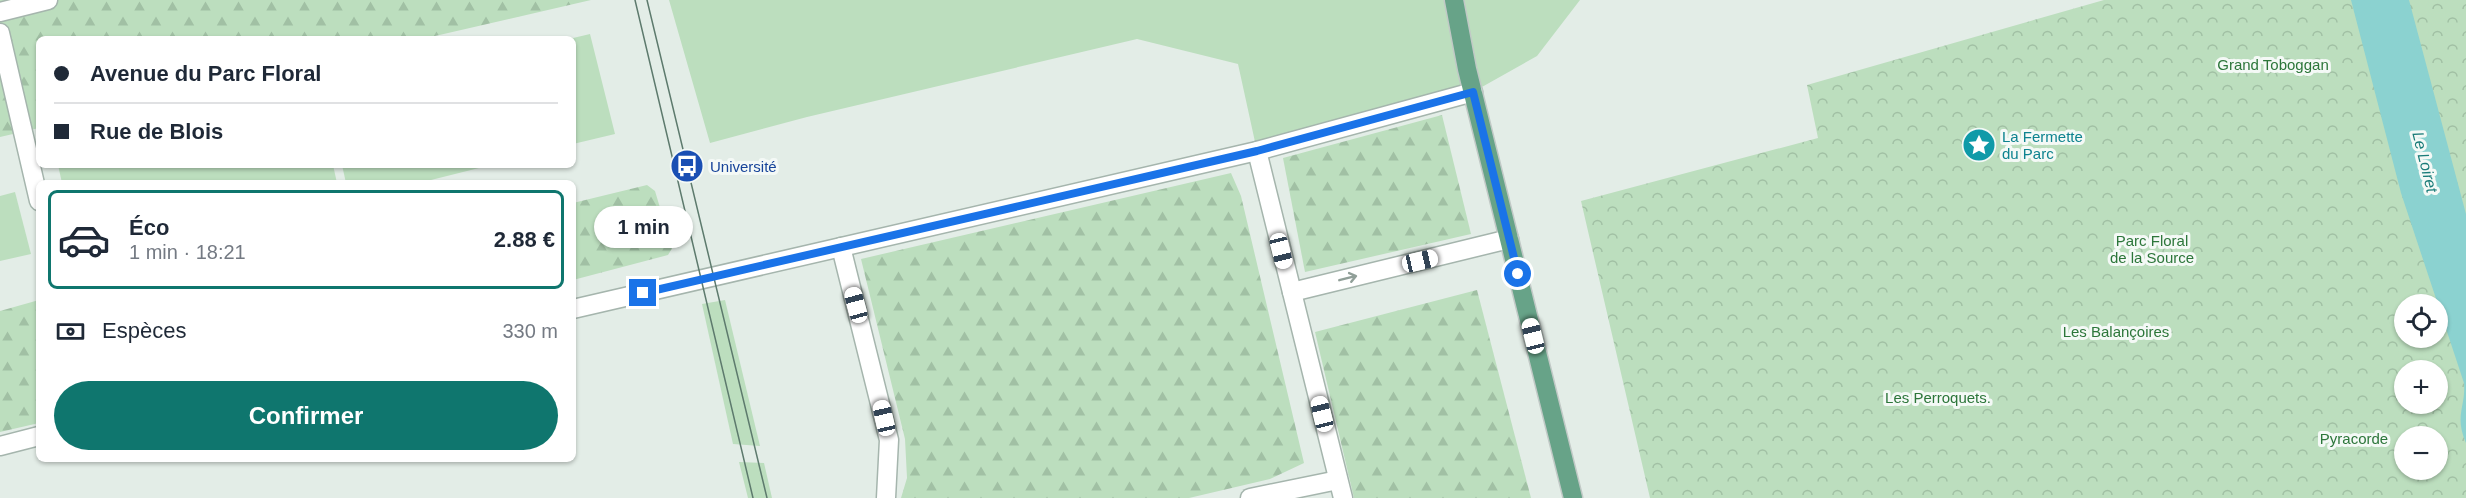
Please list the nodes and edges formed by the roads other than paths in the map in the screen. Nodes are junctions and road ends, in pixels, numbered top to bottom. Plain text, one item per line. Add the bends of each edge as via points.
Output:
1 (48, 0) edge
2 (1454, 0) edge
3 (0, 12) edge
4 (0, 33) edge
5 (1473, 92) junction
6 (1257, 151) junction
7 (36, 188) edge
8 (1509, 239) junction
9 (841, 247) junction
10 (1292, 292) junction
11 (576, 308) edge
12 (36, 437) edge
13 (0, 446) edge
14 (1338, 480) junction
15 (886, 498) edge
16 (1250, 498) edge
17 (1343, 498) edge
18 (1573, 498) edge

1 - 3 street
2 - 5 main road
4 - 7 street
5 - 6 street
5 - 8 main road
6 - 9 street
6 - 10 street
10 -> 8 street
8 - 18 main road
9 - 11 street
9 - 15 street via 889,440
10 - 14 street
12 - 13 street
14 - 16 street
14 - 17 street

